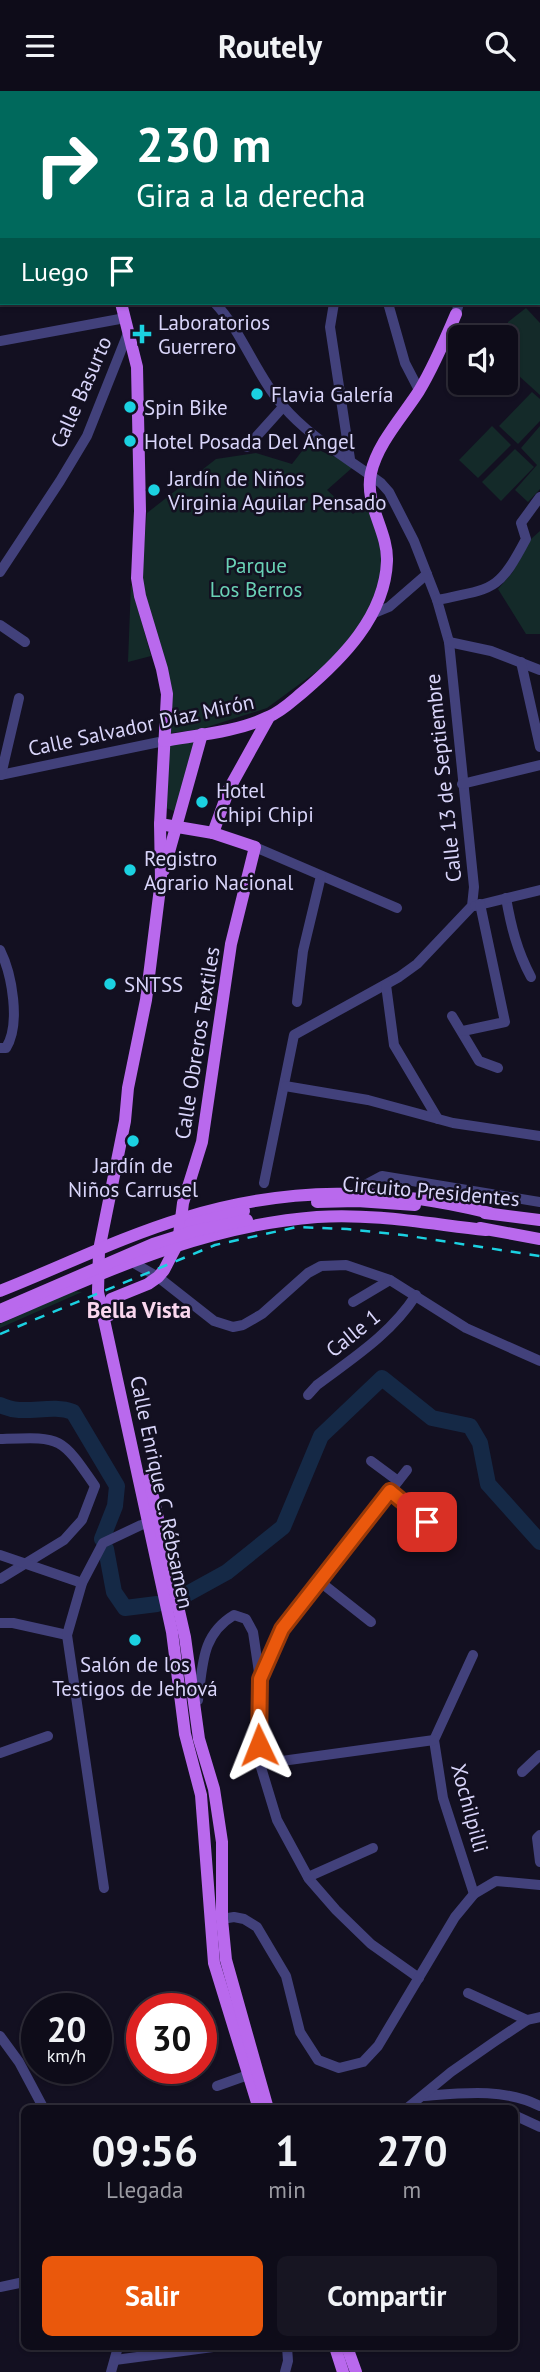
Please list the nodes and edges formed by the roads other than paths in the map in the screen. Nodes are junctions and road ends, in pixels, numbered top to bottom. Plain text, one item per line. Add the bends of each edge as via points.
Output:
1 (122, 305) edge
2 (217, 305) edge
3 (334, 305) edge
4 (389, 305) edge
5 (457, 308) edge
6 (125, 318) junction
7 (128, 333) junction
8 (0, 341) edge
9 (419, 390) junction
10 (283, 407) junction
11 (247, 447) dead end
12 (350, 459) junction
13 (370, 475) junction
14 (540, 497) edge
15 (0, 572) edge
16 (428, 574) junction
17 (437, 600) junction
18 (372, 614) junction
19 (0, 625) edge
20 (25, 642) dead end
21 (449, 642) junction
22 (521, 662) junction
23 (540, 670) edge
24 (19, 698) dead end
25 (269, 717) junction
26 (202, 734) junction
27 (164, 741) junction
28 (540, 747) edge
29 (540, 765) edge
30 (0, 775) edge
31 (463, 784) junction
32 (160, 824) junction
33 (178, 827) junction
34 (213, 833) junction
35 (255, 848) junction
36 (321, 876) junction
37 (160, 880) junction
38 (540, 890) edge
39 (506, 898) junction
40 (476, 905) junction
41 (397, 908) dead end
42 (0, 950) edge
43 (531, 977) dead end
44 (386, 985) junction
45 (297, 1002) dead end
46 (452, 1016) dead end
47 (463, 1031) junction
48 (3, 1048) edge
49 (498, 1068) dead end
50 (285, 1086) junction
51 (438, 1119) junction
52 (540, 1136) edge
53 (264, 1183) dead end
54 (363, 1192) junction
55 (540, 1202) edge
56 (208, 1211) junction
57 (491, 1213) junction
58 (246, 1215) junction
59 (181, 1219) junction
60 (540, 1220) edge
61 (486, 1230) junction
62 (213, 1234) junction
63 (540, 1238) edge
64 (178, 1243) junction
65 (99, 1250) junction
66 (132, 1262) junction
67 (119, 1267) junction
68 (99, 1275) junction
69 (158, 1277) junction
70 (390, 1280) junction
71 (14, 1286) junction
72 (0, 1291) edge
73 (416, 1295) junction
74 (0, 1301) edge
75 (353, 1301) dead end
76 (22, 1308) junction
77 (0, 1310) edge
78 (0, 1317) edge
79 (540, 1348) edge
80 (520, 1352) junction
81 (540, 1361) edge
82 (308, 1395) dead end
83 (0, 1439) edge
84 (371, 1461) dead end
85 (407, 1470) dead end
86 (398, 1482) junction
87 (390, 1491) junction
88 (154, 1522) junction
89 (446, 1537) dead end
90 (0, 1555) edge
91 (26, 1564) junction
92 (0, 1579) edge
93 (319, 1581) junction
94 (82, 1583) junction
95 (371, 1622) dead end
96 (0, 1623) edge
97 (67, 1635) junction
98 (473, 1655) dead end
99 (260, 1679) junction
100 (196, 1700) junction
101 (48, 1736) dead end
102 (434, 1740) junction
103 (0, 1753) edge
104 (540, 1755) edge
105 (260, 1764) junction
106 (523, 1772) dead end
107 (538, 1836) edge
108 (373, 1848) dead end
109 (540, 1862) edge
110 (308, 1877) junction
111 (540, 1885) edge
112 (104, 1888) dead end
113 (474, 1893) junction
114 (222, 1920) junction
115 (419, 1978) junction
116 (468, 1993) dead end
117 (540, 2017) edge
118 (527, 2020) junction
119 (0, 2036) edge
120 (451, 2072) junction
121 (248, 2075) junction
122 (217, 2086) dead end
123 (454, 2095) junction
124 (424, 2096) junction
125 (42, 2105) edge
126 (258, 2105) edge
127 (267, 2105) edge
128 (412, 2105) edge
129 (540, 2106) edge
130 (518, 2117) edge
131 (540, 2127) edge
132 (21, 2283) edge
133 (0, 2287) edge
134 (117, 2350) edge
135 (190, 2350) edge
136 (287, 2350) edge
137 (336, 2350) edge
138 (348, 2350) edge
139 (115, 2360) junction
140 (111, 2372) edge
141 (285, 2372) edge
142 (343, 2372) edge
143 (356, 2372) edge

1 - 6 main road, Calle Enrique C. Rébsamen
2 - 10 street, Calle 13 de Septiembre
3 - 12 street via 330,327
4 - 9 street via 405,363
5 - 9 main road
6 - 7 main road, Calle Enrique C. Rébsamen
6 - 8 street
7 - 15 street, Calle Basurto via 87,436
7 - 27 main road, Calle Enrique C. Rébsamen via 136,367 137,578 167,694
9 - 13 main road
10 - 11 street
10 - 12 street, Calle 13 de Septiembre
12 - 13 street, Calle 13 de Septiembre
13 - 16 street, Calle 13 de Septiembre via 389,492
13 - 18 main road, Calle Salvador Díaz Mirón via 369,489 387,559
14 - 17 street via 522,523 526,539 503,577 481,591
16 - 17 street, Calle 13 de Septiembre
16 - 18 street, Calle Salvador Díaz Mirón via 389,607
17 - 21 street, Calle 13 de Septiembre
18 - 25 main road, Calle Salvador Díaz Mirón via 352,644 320,677
19 - 20 street
21 - 22 street
21 - 31 street, Calle 13 de Septiembre
22 - 23 street
22 - 28 street
24 - 30 street
25 - 26 main road, Calle Salvador Díaz Mirón
25 - 34 main road via 229,789
26 - 27 main road, Calle Salvador Díaz Mirón
26 - 33 main road, Calle Enrique C. Rébsamen
27 - 30 street, Calle Salvador Díaz Mirón
27 - 32 main road, Calle Enrique C. Rébsamen
29 - 31 street
31 - 40 street, Calle 13 de Septiembre
32 - 33 main road
32 - 37 main road, Calle Enrique C. Rébsamen
33 - 34 main road
33 - 37 main road, Calle Enrique C. Rébsamen
34 - 35 main road
35 - 36 street
35 - 59 main road, Calle Obreros Textiles via 231,944 202,1142
36 - 41 street
36 - 45 street via 303,951
37 - 65 main road, Calle Enrique C. Rébsamen via 146,1000
38 - 39 street
39 - 40 street
39 - 43 street via 513,934
40 - 44 street, Calle 13 de Septiembre via 417,964
40 - 47 street, Calle 13 de Septiembre via 505,1022
42 - 48 street via 12,986 12,1038
44 - 50 street, Calle 13 de Septiembre via 294,1035
44 - 51 street via 394,1045
46 - 47 street
47 - 49 street via 479,1061
50 - 51 street via 368,1100
50 - 53 street
51 - 52 street
54 - 55 street via 367,1184 382,1177
54 - 56 main road via 282,1198
54 - 57 main road via 446,1202
56 - 59 main road
56 - 62 main road via 198,1225
57 - 58 main road, Circuito Presidentes via 320,1202
57 - 60 main road, Circuito Presidentes
58 - 61 main road, Circuito Presidentes via 357,1210 445,1219
58 - 74 main road, Circuito Presidentes, bridge via 193,1223 150,1237
58 - 77 main road, Circuito Presidentes, bridge via 153,1244
59 - 64 main road, Calle Obreros Textiles
59 - 65 main road
61 - 62 main road via 398,1219 320,1217
61 - 63 main road, Circuito Presidentes
62 - 64 main road
64 - 66 main road
64 - 69 main road
65 - 67 main road
65 - 68 main road, Calle Enrique C. Rébsamen
65 - 71 main road
66 - 67 main road
66 - 69 street
67 - 68 main road
68 - 76 main road
68 - 88 main road, Calle Enrique C. Rébsamen via 99,1298
69 - 70 street via 214,1321 233,1327 262,1314 321,1266 346,1265
69 - 88 main road, Calle Enrique C. Rébsamen via 111,1299 108,1307
70 - 73 street
70 - 75 street
71 - 72 main road
71 - 76 main road via 10,1300
73 - 80 street via 466,1328
73 - 82 street, Calle 1 via 385,1334
76 - 78 main road
79 - 80 street
80 - 81 street
83 - 91 street via 46,1437 64,1445 95,1486 82,1520 64,1540
84 - 86 street
85 - 86 street
86 - 87 street
87 - 89 street
87 - 93 street
88 - 94 street via 103,1543
88 - 100 main road, Calle Enrique C. Rébsamen via 185,1637
88 - 121 main road, Calle Enrique C. Rébsamen via 186,1734 201,1795 214,1963
90 - 91 street
91 - 92 street
91 - 94 street
93 - 95 street
93 - 99 street via 282,1629
94 - 97 street
96 - 97 street
97 - 112 street
98 - 102 street, Xochilpilli
99 - 100 street via 253,1632 246,1619 234,1615 220,1623 207,1641
99 - 105 street
100 - 114 main road, Calle Enrique C. Rébsamen via 199,1739 214,1789 222,1842
101 - 103 street
102 - 105 street
102 - 113 street, Xochilpilli via 443,1798
104 - 106 street
105 - 110 street via 277,1820
107 - 109 street
108 - 110 street
110 - 115 street via 370,1944
111 - 113 street via 496,1881
113 - 115 street
114 - 115 street via 234,1917 257,1927 286,1976 300,2032 318,2060 339,2068 363,2061 379,2046
114 - 127 main road, Calle Enrique C. Rébsamen via 226,1960
116 - 118 street
117 - 118 street
118 - 120 street
119 - 125 street
120 - 123 street
120 - 124 street
121 - 122 street
121 - 126 main road, Calle Enrique C. Rébsamen
123 - 124 street
123 - 129 street via 497,2094
124 - 128 street
130 - 131 street
132 - 133 street
134 - 139 street
135 - 139 street
136 - 141 street
137 - 142 main road
138 - 143 main road
139 - 140 street

